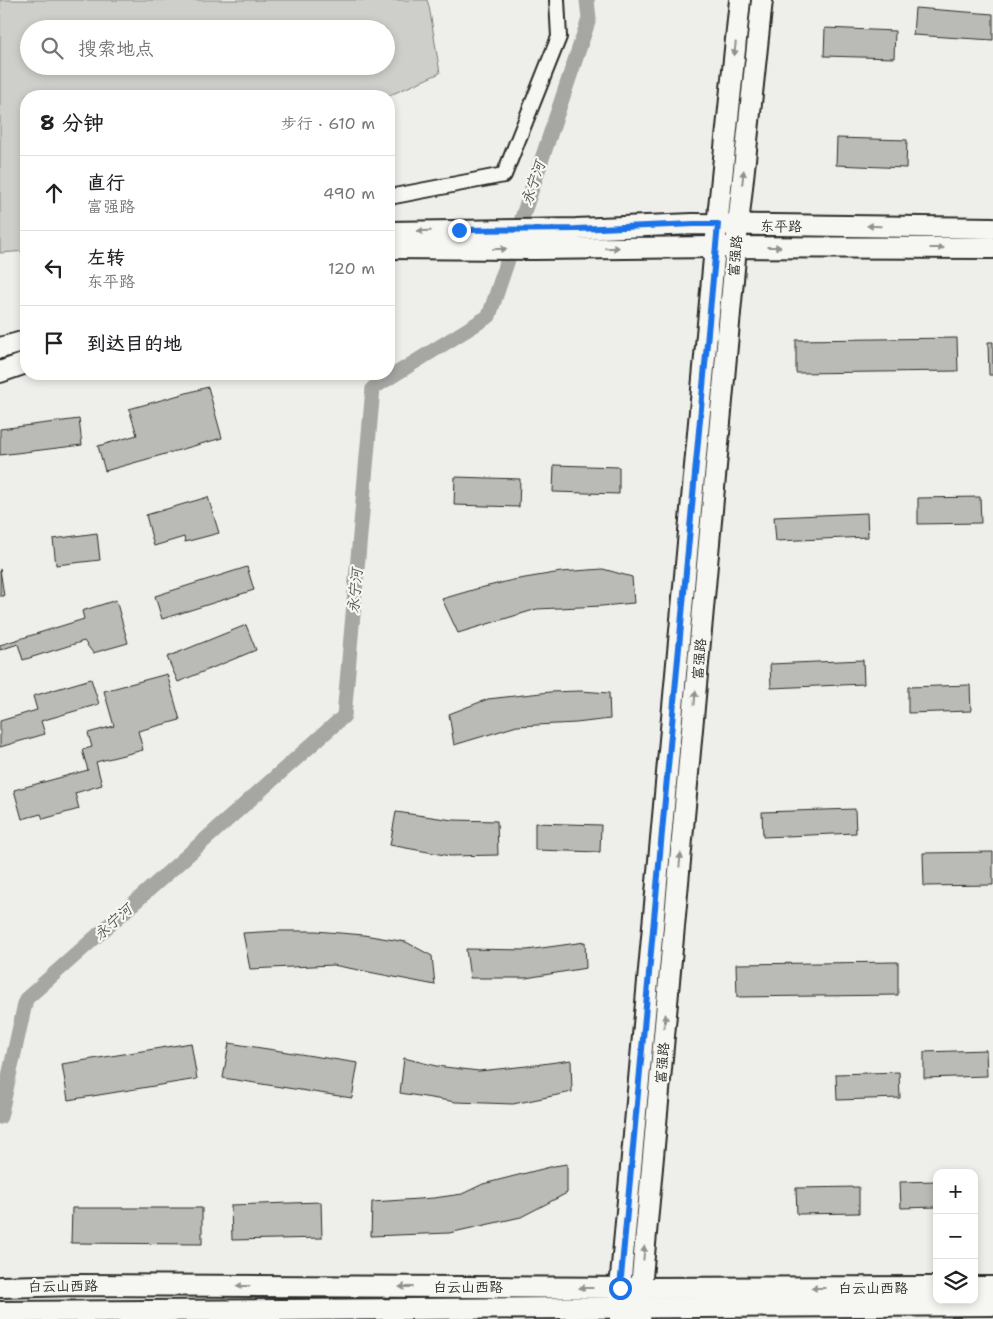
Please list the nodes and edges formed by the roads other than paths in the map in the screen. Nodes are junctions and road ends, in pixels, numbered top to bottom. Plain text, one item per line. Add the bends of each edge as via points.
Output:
1 (557, 0) edge
2 (740, 0) edge
3 (762, 0) edge
4 (395, 195) edge
5 (718, 224) junction
6 (738, 225) junction
7 (993, 228) edge
8 (395, 232) edge
9 (715, 247) junction
10 (736, 247) junction
11 (395, 248) edge
12 (993, 248) edge
13 (20, 343) edge
14 (0, 348) edge
15 (20, 365) edge
16 (0, 372) edge
17 (0, 1287) edge
18 (933, 1287) edge
19 (978, 1287) edge
20 (993, 1287) edge
21 (620, 1288) junction
22 (993, 1305) edge
23 (632, 1309) edge
24 (0, 1312) edge

1 - 4 street via 559,37 504,176
2 -> 5 main road, 富强路
6 -> 3 main road, 富强路
5 - 6 main road, 东平路
5 -> 8 main road, 东平路
5 - 9 main road, 富强路
7 -> 6 main road, 东平路
6 - 10 main road, 富强路
9 - 10 main road, 东平路
11 -> 9 main road, 东平路
9 - 21 main road, 富强路
10 -> 12 main road, 东平路
23 -> 10 main road, 富强路
13 - 14 main road
15 - 16 main road
21 -> 17 main road, 白云山西路
18 -> 23 main road, 白云山西路
19 - 20 main road
21 - 23 main road, 白云山西路
22 - 23 main road, 白云山西路
23 - 24 main road, 白云山西路

